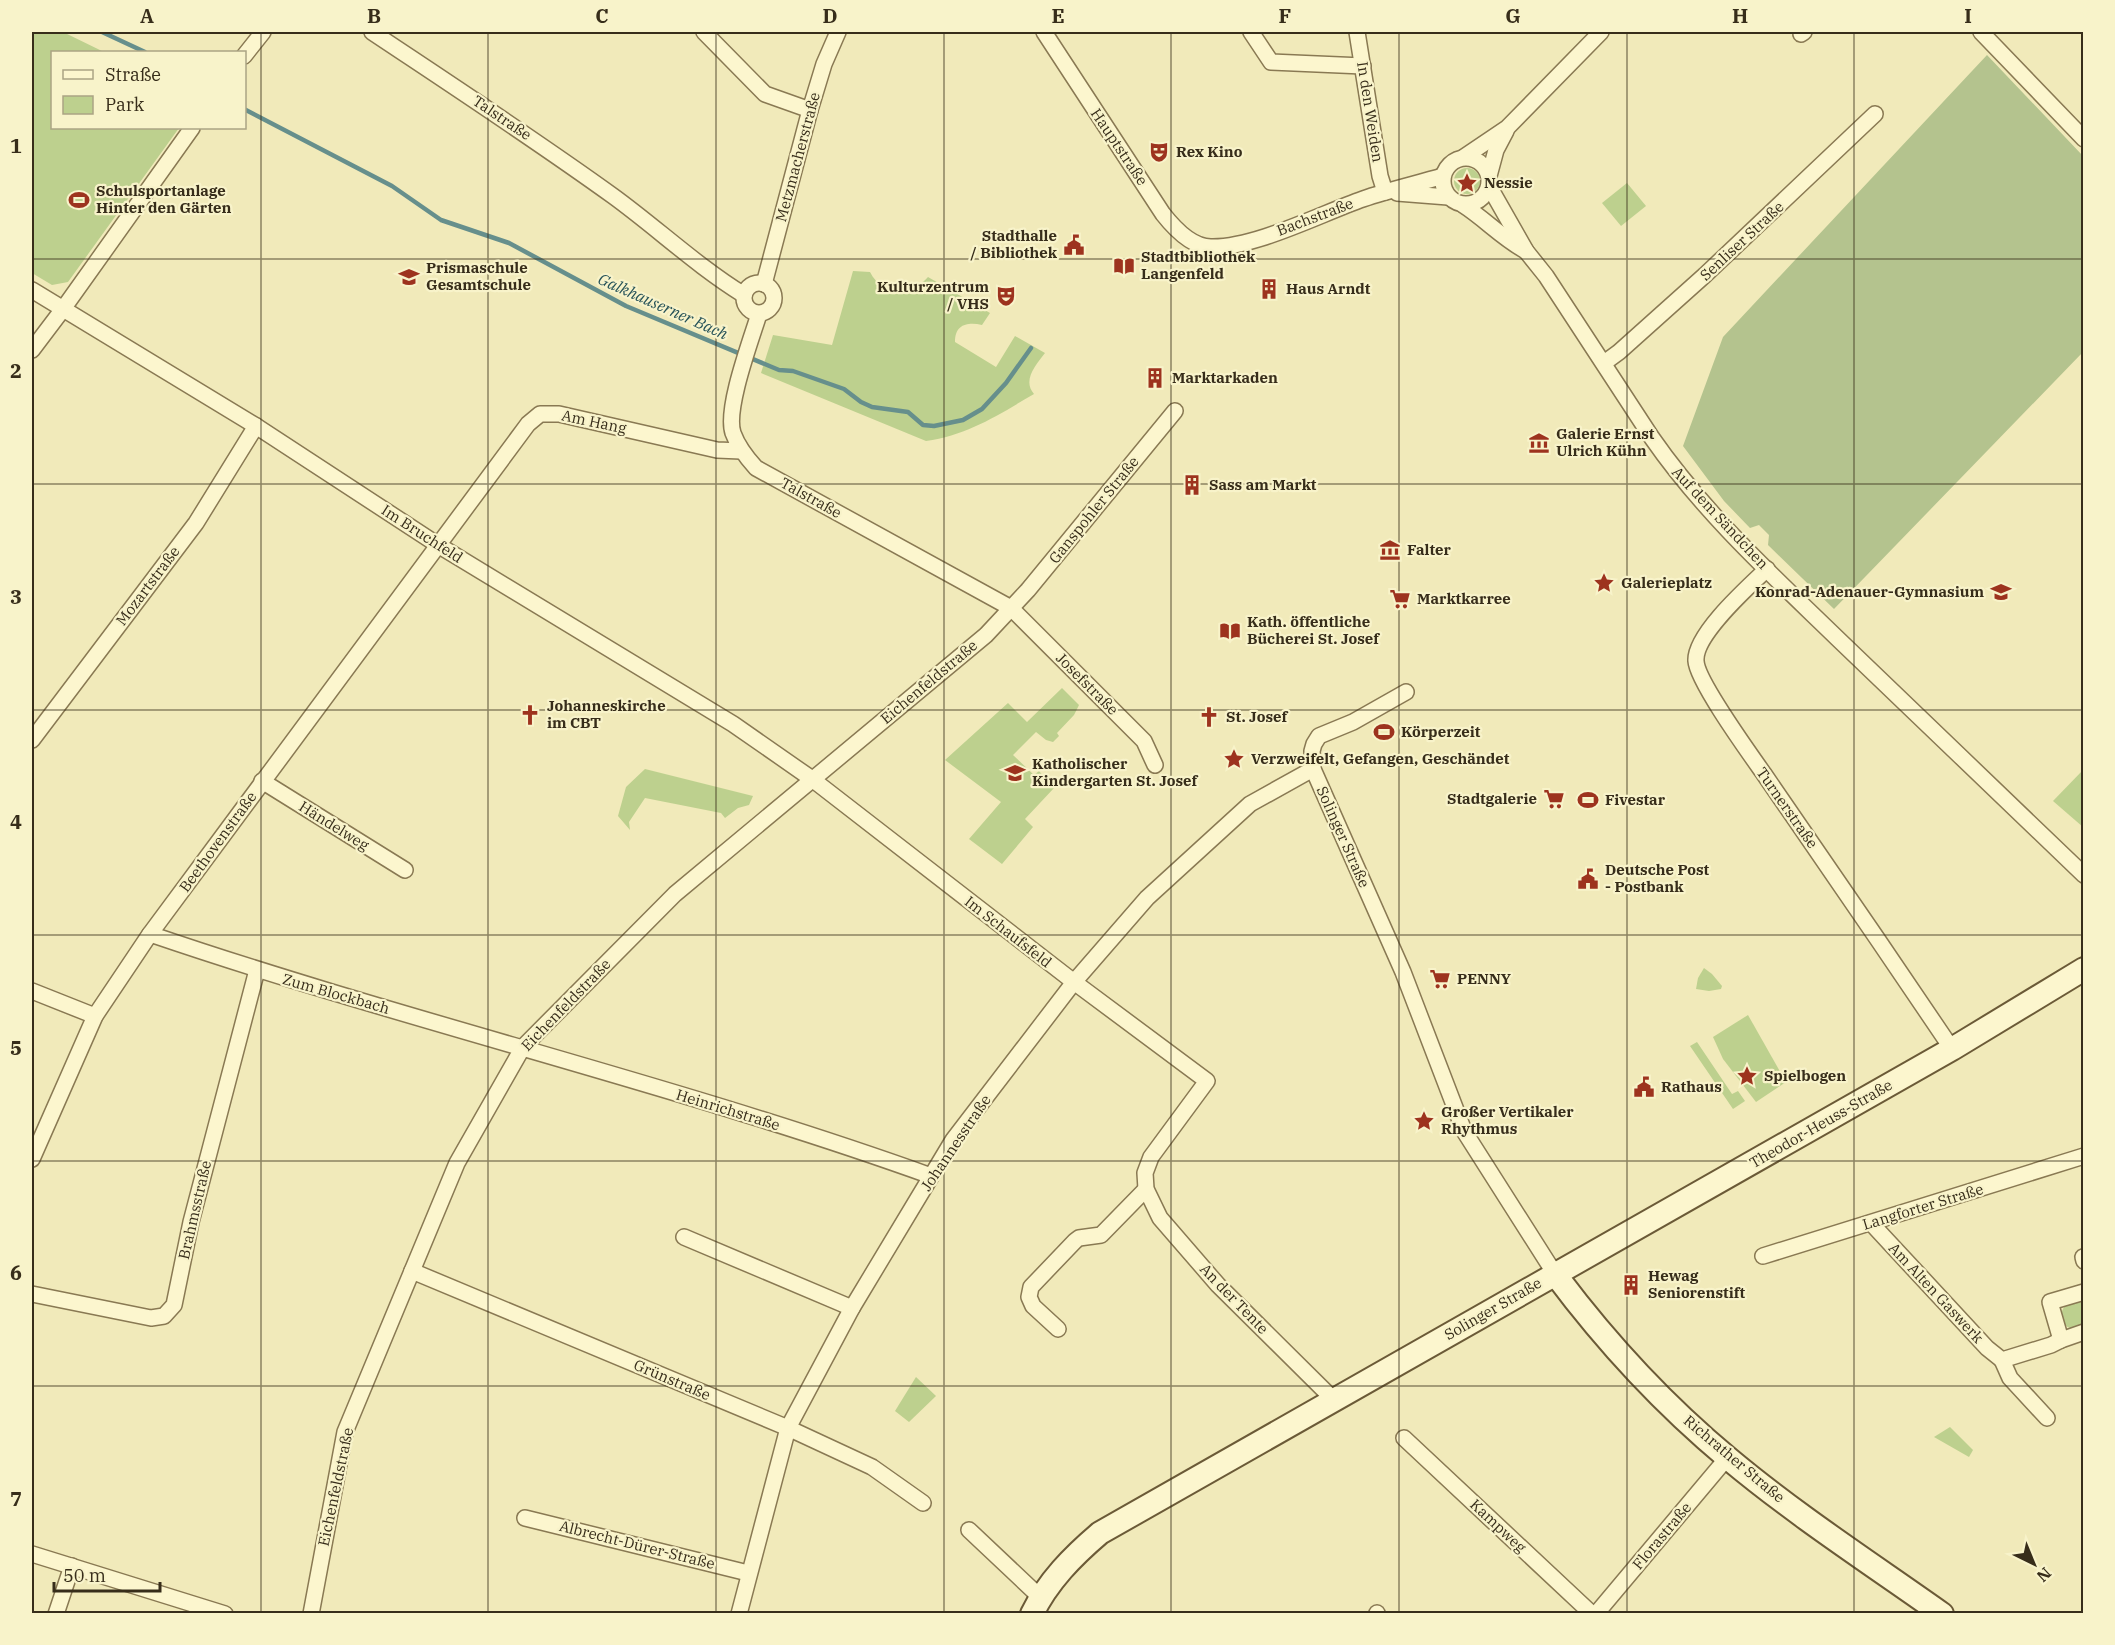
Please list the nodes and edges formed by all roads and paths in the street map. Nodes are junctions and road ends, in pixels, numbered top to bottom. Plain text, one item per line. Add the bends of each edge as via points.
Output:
1 (263, 32) edge
2 (372, 32) edge
3 (704, 32) edge
4 (838, 32) edge
5 (1044, 32) edge
6 (1251, 32) edge
7 (1357, 32) edge
8 (1601, 32) edge
9 (1981, 32) edge
10 (246, 53) edge
11 (1363, 66) junction
12 (810, 110) junction
13 (1875, 114) dead end
14 (1507, 128) junction
15 (191, 129) edge
16 (2084, 139) edge
17 (1464, 157) junction
18 (1443, 176) junction
19 (1489, 181) junction
20 (1385, 192) junction
21 (1448, 197) junction
22 (1463, 205) junction
23 (1209, 247) joint
24 (1526, 251) junction
25 (764, 284) junction
26 (32, 290) edge
27 (744, 294) junction
28 (63, 309) junction
29 (759, 314) junction
30 (32, 350) edge
31 (1604, 363) junction
32 (1174, 411) dead end
33 (256, 426) junction
34 (741, 451) junction
35 (438, 545) junction
36 (1767, 569) junction
37 (1011, 608) junction
38 (1406, 692) dead end
39 (32, 740) edge
40 (1155, 765) dead end
41 (1313, 769) junction
42 (812, 779) junction
43 (262, 782) junction
44 (405, 870) dead end
45 (2084, 875) edge
46 (150, 934) junction
47 (2084, 969) edge
48 (257, 970) junction
49 (1074, 982) junction
50 (32, 991) edge
51 (95, 1016) junction
52 (523, 1047) junction
53 (1952, 1049) junction
54 (2084, 1156) edge
55 (32, 1160) edge
56 (931, 1176) junction
57 (1146, 1189) junction
58 (1871, 1223) junction
59 (684, 1237) dead end
60 (1763, 1256) dead end
61 (412, 1271) junction
62 (1555, 1274) junction
63 (2084, 1292) edge
64 (32, 1294) edge
65 (852, 1308) junction
66 (1058, 1329) dead end
67 (2084, 1332) edge
68 (2061, 1340) junction
69 (2002, 1360) junction
70 (1334, 1400) junction
71 (2047, 1418) dead end
72 (788, 1428) junction
73 (1404, 1438) dead end
74 (1728, 1458) junction
75 (923, 1503) dead end
76 (525, 1518) dead end
77 (969, 1530) dead end
78 (32, 1554) edge
79 (72, 1566) junction
80 (748, 1573) junction
81 (1036, 1605) edge
82 (56, 1614) edge
83 (225, 1614) edge
84 (311, 1614) edge
85 (739, 1614) edge
86 (1594, 1614) edge
87 (1942, 1614) edge

1 - 10 street
2 - 27 street, Talstraße via 536,141 717,278
3 - 12 street via 765,94
4 - 12 street, Metzmacherstraße
5 - 23 street, Hauptstraße via 1163,214 1190,240
6 - 11 street via 1271,62
7 - 11 street, In den Weiden
8 - 14 street
9 - 16 street
11 - 20 street, In den Weiden
12 - 25 street, Metzmacherstraße
13 - 31 street, Senliser Straße via 1705,275
14 - 17 street
14 - 19 street via 1496,150
15 - 28 street
17 - 18 street via 1451,163
17 - 19 street via 1481,163
18 - 20 street, Bachstraße
18 - 21 street
19 - 22 street via 1482,197
19 - 24 street, Auf dem Sändchen
20 - 21 street, Bachstraße
20 - 23 street, Bachstraße via 1256,239
21 - 22 street
22 - 24 street, Auf dem Sändchen
24 - 31 street, Auf dem Sändchen
25 - 27 street via 752,285
25 - 29 street via 775,298 770,310
26 - 28 street, Im Bruchfeld
27 - 29 street via 746,307
28 - 30 street
28 - 33 street, Im Bruchfeld
29 - 34 street, Talstraße via 732,408 732,430
31 - 36 street, Auf dem Sändchen via 1669,462
32 - 37 street, Ganspohler Straße
33 - 35 street, Im Bruchfeld
33 - 39 street, Mozartstraße via 196,523
34 - 35 street, Am Hang via 717,450 559,414 540,414 528,424
34 - 37 street, Talstraße via 756,468
35 - 42 street, Im Bruchfeld via 733,724
35 - 43 street, Beethovenstraße
36 - 45 street, Auf dem Sändchen
36 - 53 street, Turnerstraße via 1704,636 1696,652 1697,668 1740,741
37 - 40 street, Josefstraße via 1144,741
37 - 42 street, Eichenfeldstraße via 986,635
38 - 41 street, Solinger Straße via 1319,736 1312,751
41 - 49 street, Johannesstraße via 1250,804 1214,836 1147,898
41 - 62 street, Solinger Straße via 1403,972 1464,1131
42 - 49 street, Im Schaufsfeld
42 - 52 street, Eichenfeldstraße via 675,894
43 - 44 street, Händelweg
43 - 46 street, Beethovenstraße
46 - 48 street, Zum Blockbach
46 - 51 street, Beethovenstraße
47 - 53 main road, Theodor-Heuss-Straße
48 - 52 street, Zum Blockbach
48 - 64 street, Brahmsstraße via 196,1202 174,1305 164,1316 151,1318
49 - 56 street, Johannesstraße via 953,1140
49 - 57 street, Im Schaufsfeld via 1207,1081 1150,1157
50 - 51 street
51 - 55 street, Beethovenstraße
52 - 56 street, Heinrichstraße
52 - 61 street, Eichenfeldstraße via 457,1163
53 - 62 main road, Theodor-Heuss-Straße
54 - 58 street, Langforter Straße
56 - 65 street, Johannesstraße
57 - 66 street via 1101,1235 1079,1238 1030,1287 1033,1306
57 - 70 street, An der Tente via 1160,1218 1218,1284
58 - 60 street, Langforter Straße
58 - 69 street, Am Alten Gaswerk
59 - 65 street
61 - 72 street, Grünstraße
61 - 84 street, Eichenfeldstraße via 345,1432
62 - 70 main road, Solinger Straße
62 - 74 main road, Richrather Straße via 1655,1391
63 - 68 street via 2050,1302
65 - 72 street, Johannesstraße
67 - 68 street
68 - 69 street
69 - 71 street, Am Alten Gaswerk via 2010,1378
70 - 81 main road, Solinger Straße via 1100,1533 1065,1566
72 - 75 street, Grünstraße via 872,1467
72 - 80 street, Johannesstraße
73 - 86 street, Kampweg
74 - 86 street, Florastraße
74 - 87 main road, Richrather Straße
76 - 80 street, Albrecht-Dürer-Straße
77 - 81 street
78 - 79 street
79 - 82 street
79 - 83 street
80 - 85 street, Johannesstraße

